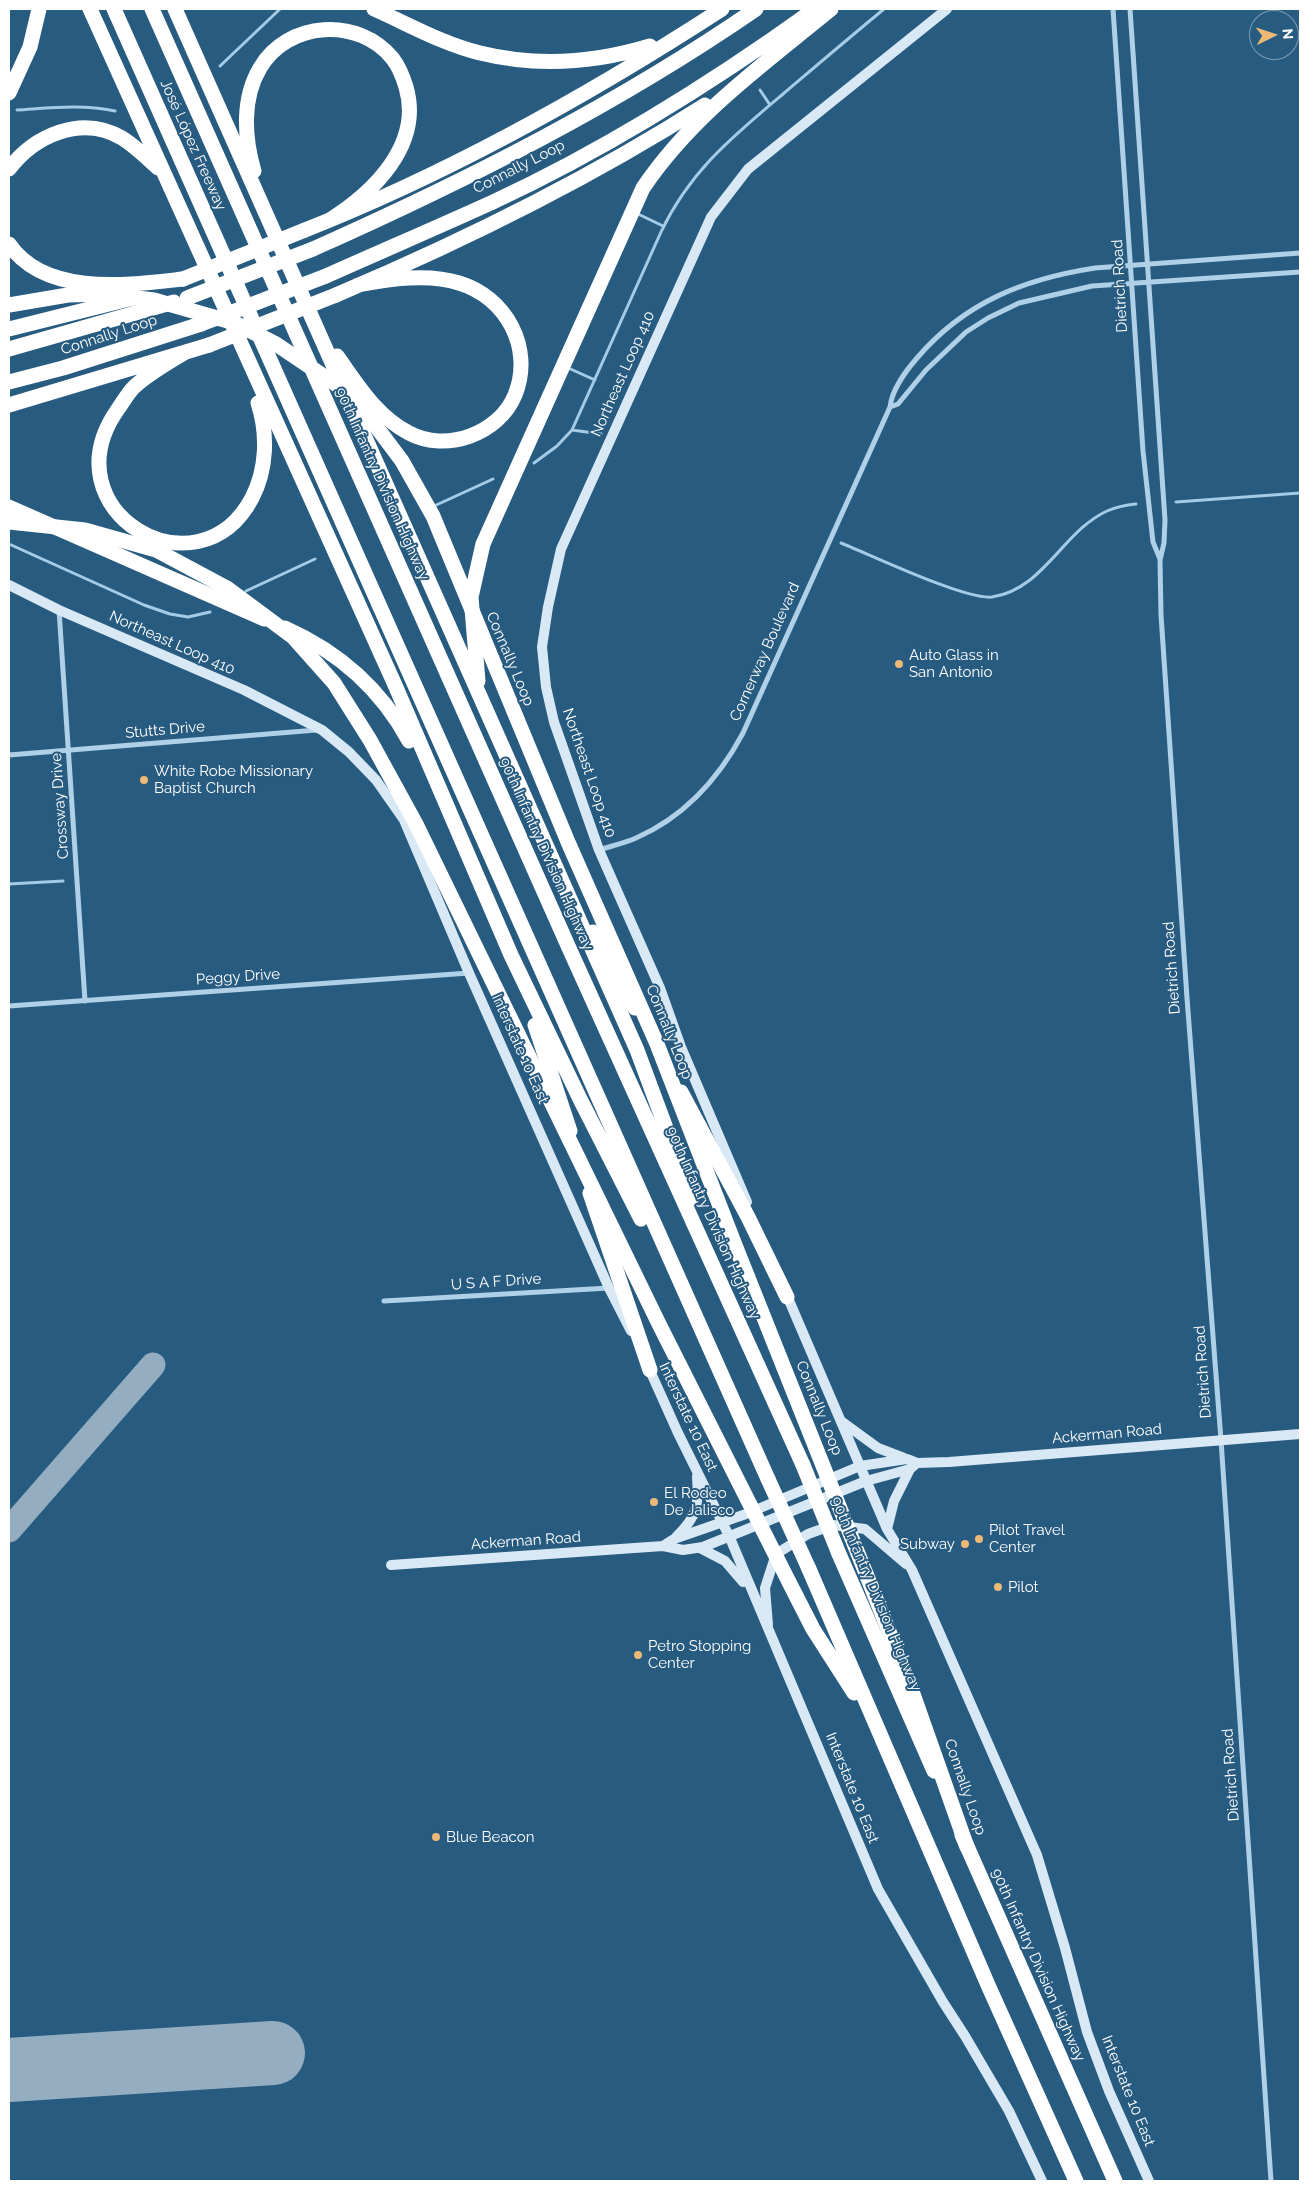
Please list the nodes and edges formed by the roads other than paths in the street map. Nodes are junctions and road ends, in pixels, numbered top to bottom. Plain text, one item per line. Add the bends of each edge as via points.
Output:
1 (39, 9) edge
2 (90, 9) edge
3 (114, 9) edge
4 (152, 9) edge
5 (175, 9) edge
6 (374, 9) edge
7 (722, 9) edge
8 (756, 9) edge
9 (815, 9) edge
10 (831, 9) edge
11 (947, 9) edge
12 (1113, 9) edge
13 (1130, 9) edge
14 (673, 39) junction
15 (754, 72) junction
16 (9, 93) edge
17 (9, 169) edge
18 (164, 174) junction
19 (269, 220) junction
20 (328, 221) junction
21 (9, 244) edge
22 (1300, 253) edge
23 (1149, 265) junction
24 (1131, 266) junction
25 (1300, 272) edge
26 (183, 279) junction
27 (273, 282) joint
28 (1150, 284) junction
29 (358, 285) junction
30 (1132, 285) junction
31 (9, 305) edge
32 (9, 329) edge
33 (318, 332) junction
34 (9, 349) edge
35 (243, 351) junction
36 (184, 353) junction
37 (9, 382) edge
38 (9, 405) edge
39 (890, 407) junction
40 (9, 507) edge
41 (9, 522) edge
42 (1160, 560) junction
43 (9, 585) edge
44 (59, 610) junction
45 (487, 711) junction
46 (322, 730) junction
47 (69, 750) junction
48 (9, 754) edge
49 (452, 821) junction
50 (599, 850) junction
51 (568, 896) junction
52 (511, 955) junction
53 (469, 973) junction
54 (85, 1001) junction
55 (9, 1006) edge
56 (609, 1288) junction
57 (787, 1297) junction
58 (384, 1301) dead end
59 (714, 1360) junction
60 (755, 1360) junction
61 (650, 1370) junction
62 (840, 1421) junction
63 (1300, 1434) edge
64 (1221, 1440) junction
65 (911, 1464) junction
66 (860, 1466) junction
67 (697, 1473) junction
68 (866, 1481) junction
69 (723, 1523) junction
70 (887, 1529) junction
71 (730, 1538) junction
72 (674, 1539) junction
73 (663, 1546) junction
74 (700, 1548) junction
75 (391, 1564) dead end
76 (912, 1570) junction
77 (753, 1595) junction
78 (769, 1633) junction
79 (878, 1728) junction
80 (967, 1847) junction
81 (1017, 1962) junction
82 (1042, 2181) edge
83 (1076, 2181) edge
84 (1115, 2181) edge
85 (1126, 2181) edge
86 (1150, 2181) edge
87 (1271, 2181) edge

1 - 16 highway via 30,47
2 - 18 highway
3 - 59 highway, José López Freeway
4 - 27 highway, José López Freeway
5 - 19 highway
6 - 14 highway via 479,53 538,62 586,61
7 - 14 highway
8 - 34 highway, Connally Loop, bridge via 647,79 421,201 313,249 187,298
9 - 37 highway, Connally Loop, bridge via 769,42 608,141 494,201 326,276 201,324
10 - 15 highway
11 - 50 main road, Northeast Loop 410 via 748,169 712,217 561,549 542,647 546,688 554,722
12 - 24 street, Dietrich Road
13 - 23 street, Dietrich Road
14 - 20 highway via 490,144
15 - 29 highway via 676,123 586,174 441,249
15 - 45 highway via 676,143 643,188 483,544 471,597 478,681
17 - 18 highway via 22,152 49,135 73,128 94,129 121,137
18 - 35 highway
19 - 20 highway via 251,160 246,123 253,78 278,45 323,29 364,37 393,59 404,82 410,115 401,148 385,173 347,209
19 - 33 highway
20 - 26 highway, bridge
21 - 26 highway via 28,265 49,277 130,285
22 - 23 street, Cornerway Boulevard
23 - 24 street, Cornerway Boulevard
23 - 28 street, Dietrich Road
24 - 30 street, Dietrich Road
24 - 39 street, Cornerway Boulevard via 1051,276 1000,294 980,305 962,316 910,366 891,396
25 - 28 street, Cornerway Boulevard
26 - 32 highway via 129,299
27 - 60 highway, 90th Infantry Division Highway
28 - 30 street, Cornerway Boulevard
28 - 42 street, Dietrich Road via 1165,520
29 - 33 highway via 402,279 458,282 482,292 498,305 511,325 520,359 515,395 506,409 493,424 467,439 430,440 410,434 388,420
29 - 36 highway, bridge
30 - 39 street, Cornerway Boulevard via 1092,286 1046,295 1019,303 988,318 946,349 898,404
30 - 42 street, Dietrich Road via 1144,460 1153,542
31 - 80 highway, Connally Loop, bridge via 68,295 104,294 154,300 235,323 276,344 337,385 366,413 402,460 433,516 568,842 657,1044 906,1674
33 - 45 highway
35 - 36 highway via 263,419 264,461 258,483 249,503 230,526 210,538 180,543 151,538 126,522 103,487 99,455 108,424 133,388
35 - 49 highway via 391,676
36 - 38 highway
39 - 50 street, Cornerway Boulevard via 743,732 723,767 702,792 671,817 635,839
40 - 49 highway via 300,635 349,665 395,714
41 - 79 highway, bridge via 85,530 156,550 227,588 293,637 334,683 416,824 659,1324 812,1628
42 - 64 street, Dietrich Road via 1187,998
43 - 44 main road, Northeast Loop 410
44 - 46 main road, Northeast Loop 410 via 244,690
44 - 47 street, Crossway Drive
45 - 51 highway
46 - 47 street, Stutts Drive
46 - 53 main road, Interstate 10 East via 376,780 404,820
47 - 48 street, Stutts Drive
47 - 54 street, Crossway Drive
49 - 52 highway
50 - 57 main road, Interstate 10 East via 660,988 681,1047
51 - 57 highway via 603,948 740,1200
51 - 60 highway via 636,1050
52 - 59 highway via 580,1099
52 - 61 highway
53 - 54 street, Peggy Drive
53 - 56 main road, Interstate 10 East
54 - 55 street, Peggy Drive
56 - 58 street, U S A F Drive
56 - 61 main road, Interstate 10 East
57 - 62 main road, Interstate 10 East
59 - 79 highway, bridge
60 - 80 highway, 90th Infantry Division Highway, bridge
61 - 67 main road, Interstate 10 East
62 - 65 main road via 878,1448
62 - 66 main road, Interstate 10 East
63 - 64 main road, Ackerman Road
64 - 65 main road, Ackerman Road
64 - 87 street, Dietrich Road
65 - 66 main road, Ackerman Road
65 - 68 main road, Ackerman Road
65 - 70 main road via 894,1501
66 - 68 main road, Interstate 10 East
66 - 69 main road, Ackerman Road
67 - 69 main road, Interstate 10 East
67 - 72 main road via 695,1515
68 - 70 main road, Interstate 10 East
68 - 71 main road, Ackerman Road
69 - 71 main road, Interstate 10 East
69 - 72 main road, Ackerman Road
70 - 76 main road, Interstate 10 East
71 - 74 main road, Ackerman Road
71 - 77 main road, Interstate 10 East
72 - 73 main road, Ackerman Road
73 - 74 main road, Ackerman Road via 683,1550
73 - 75 main road, Ackerman Road
74 - 77 main road via 733,1569
76 - 78 main road via 865,1529 833,1525 808,1534 776,1554 765,1588
76 - 86 main road, Interstate 10 East via 1036,1855 1088,2032 1109,2091
77 - 78 main road, Interstate 10 East
78 - 82 main road, Interstate 10 East via 878,1889 1009,2111
79 - 83 highway
80 - 81 highway, 90th Infantry Division Highway
81 - 84 highway, 90th Infantry Division Highway
81 - 85 highway

